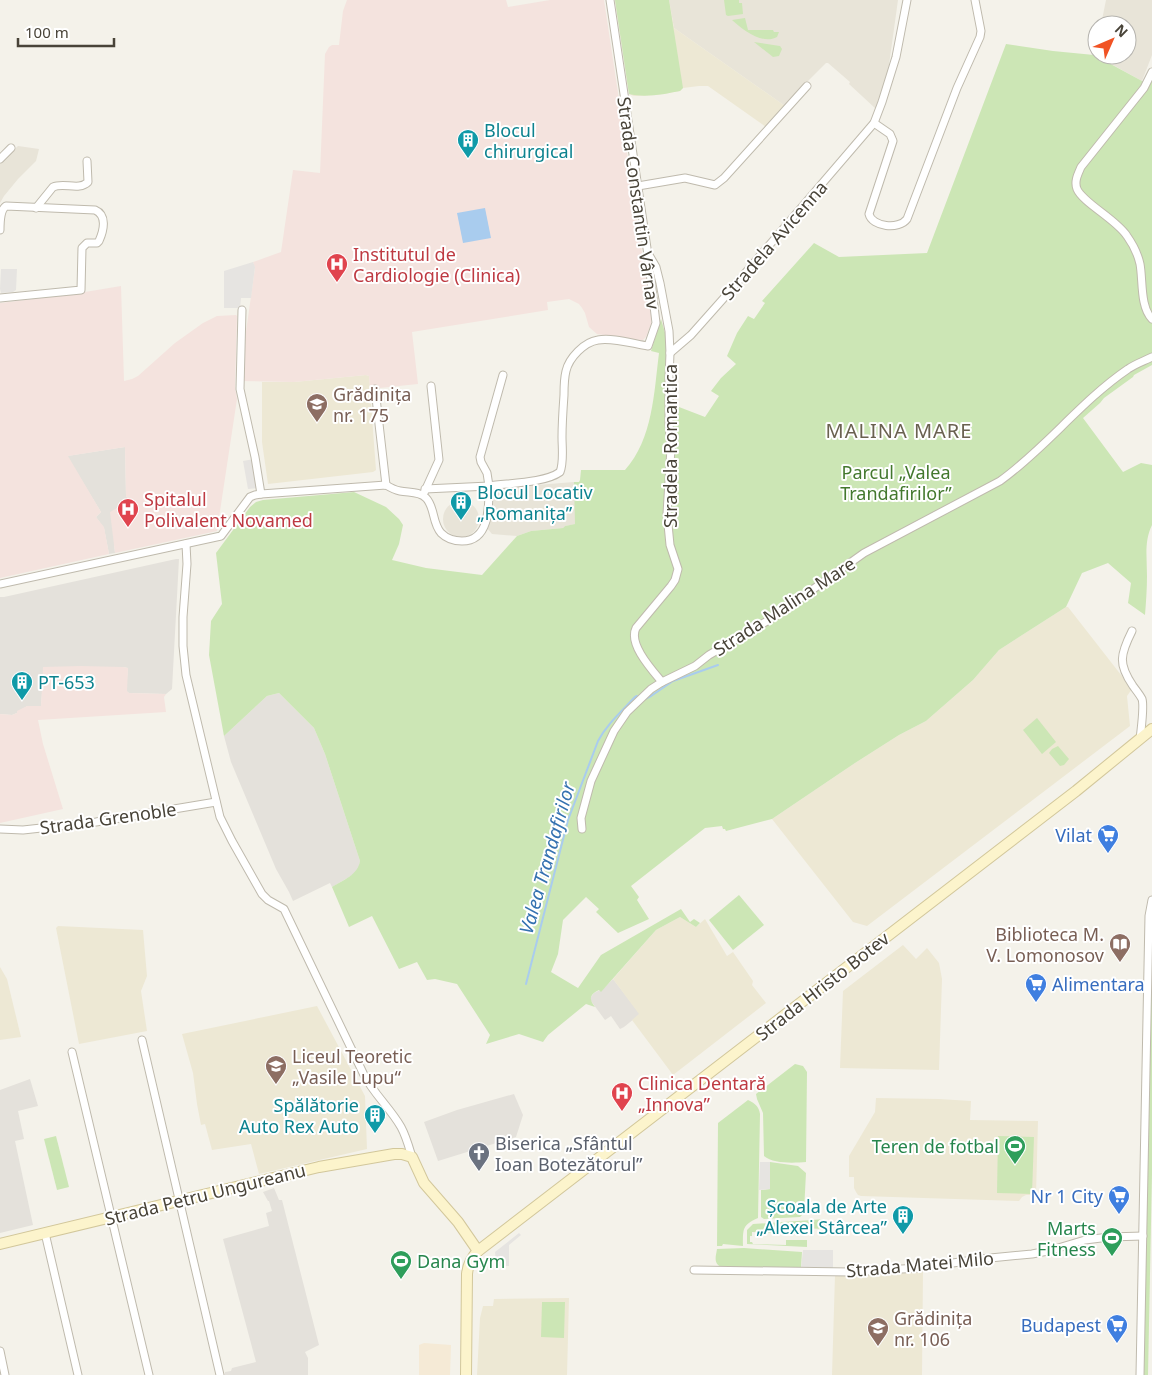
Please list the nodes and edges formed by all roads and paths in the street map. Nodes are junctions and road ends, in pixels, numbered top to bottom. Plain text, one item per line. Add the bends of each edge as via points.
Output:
1 (610, 0) edge
2 (907, 0) edge
3 (975, 0) edge
4 (1152, 72) edge
5 (807, 86) dead end
6 (874, 124) junction
7 (11, 148) dead end
8 (0, 159) edge
9 (87, 161) dead end
10 (638, 186) junction
11 (36, 208) junction
12 (0, 230) edge
13 (647, 250) junction
14 (0, 298) edge
15 (242, 310) dead end
16 (1152, 319) edge
17 (670, 353) junction
18 (1152, 357) edge
19 (503, 375) dead end
20 (431, 386) dead end
21 (375, 389) dead end
22 (386, 485) junction
23 (489, 486) junction
24 (424, 492) junction
25 (261, 494) junction
26 (186, 544) junction
27 (0, 584) edge
28 (1132, 631) dead end
29 (662, 682) junction
30 (1152, 729) edge
31 (1140, 739) junction
32 (1152, 741) edge
33 (216, 802) junction
34 (0, 828) edge
35 (582, 829) dead end
36 (1152, 900) edge
37 (142, 1040) dead end
38 (72, 1052) dead end
39 (412, 1157) junction
40 (179, 1200) junction
41 (111, 1218) junction
42 (45, 1233) junction
43 (1143, 1236) junction
44 (0, 1244) edge
45 (478, 1251) junction
46 (694, 1270) dead end
47 (0, 1351) edge
48 (5, 1375) edge
49 (78, 1375) edge
50 (149, 1375) edge
51 (220, 1375) edge
52 (466, 1375) edge
53 (1140, 1375) edge

1 - 10 street, Strada Constantin Vârnav
2 - 6 street via 896,57
3 - 6 street via 980,37 907,219 900,225 880,224 869,218 892,140 890,134
4 - 16 street via 1144,88 1081,167 1076,176 1076,188 1127,236 1140,263 1146,308
5 - 10 street via 716,185 685,178
6 - 17 street, Stradela Avicenna via 691,335
7 - 8 street
9 - 11 street via 86,185 53,187
10 - 13 street, Strada Constantin Vârnav
11 - 12 street via 4,207
11 - 14 street via 95,210 103,217 100,241 87,243 82,248 81,290
13 - 17 street, Stradela Romantica via 660,283
13 - 23 street, Strada Constantin Vârnav via 656,324 648,346 600,339 584,346 566,371 560,472 536,480
15 - 25 street via 240,389
17 - 29 street, Stradela Romantica via 671,448 667,514 670,545 678,569 671,586 636,628 634,636 636,646
18 - 29 street, Strada Malina Mare via 1117,377 1000,481 864,554 774,617 695,666
19 - 23 street via 480,456
20 - 24 street via 439,460
21 - 22 street
22 - 24 street via 400,492
22 - 25 street
23 - 24 street
23 - 24 street via 486,524 483,531 466,541 451,539 442,533
25 - 26 street via 250,497 221,536
26 - 27 street
26 - 33 street via 183,646 186,674
28 - 31 street via 1121,662 1143,700
29 - 35 street, Strada Malina Mare via 643,696 614,731 591,781 581,818
30 - 31 main road, Strada Hristo Botev
31 - 32 main road
31 - 45 main road, Strada Hristo Botev
33 - 34 street, Strada Grenoble via 96,822 23,830
33 - 39 street via 228,833 262,894 284,909 364,1075 400,1127
36 - 43 street via 1149,916
37 - 40 street
38 - 41 street
39 - 40 main road, Strada Petru Ungureanu via 394,1154 319,1167
39 - 45 main road via 424,1183
40 - 41 main road, Strada Petru Ungureanu
40 - 51 street
41 - 42 main road, Strada Petru Ungureanu
41 - 50 street
42 - 44 main road, Strada Petru Ungureanu
42 - 49 street
43 - 46 street, Strada Matei Milo via 1091,1239 1032,1254 911,1269 850,1272
43 - 53 street
45 - 52 main road via 470,1260 467,1274
47 - 48 street

